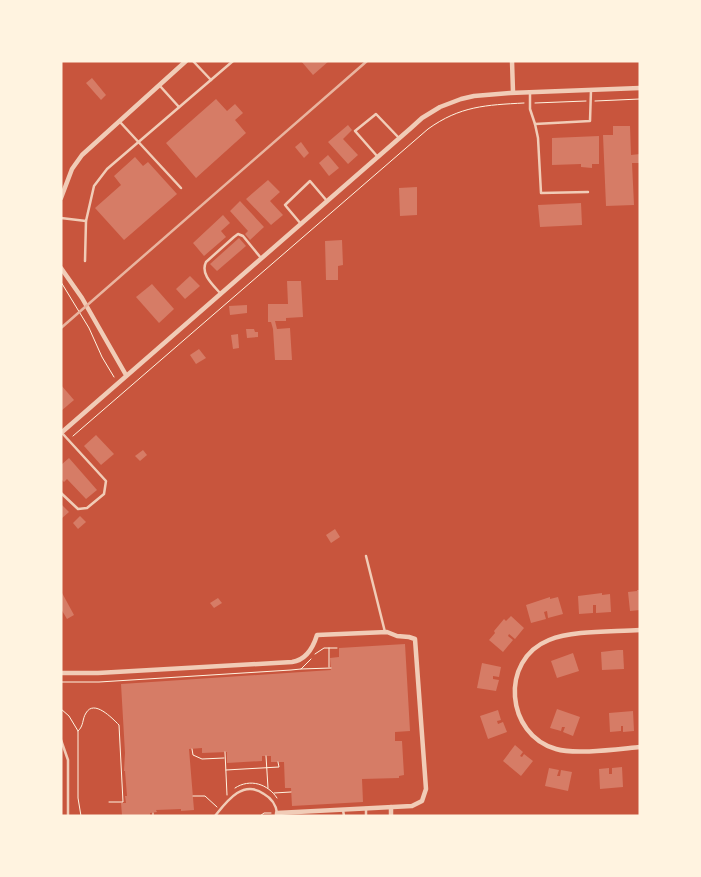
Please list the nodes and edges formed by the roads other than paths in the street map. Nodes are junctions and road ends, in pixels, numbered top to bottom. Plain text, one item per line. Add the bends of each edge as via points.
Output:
1 (186, 61) edge
2 (193, 61) edge
3 (233, 61) edge
4 (512, 61) edge
5 (211, 80) junction
6 (159, 85) junction
7 (640, 88) edge
8 (591, 90) junction
9 (513, 92) junction
10 (530, 92) junction
11 (179, 108) junction
12 (119, 120) junction
13 (535, 124) junction
14 (399, 138) junction
15 (138, 143) junction
16 (378, 157) junction
17 (181, 188) dead end
18 (588, 192) dead end
19 (61, 198) edge
20 (328, 201) junction
21 (61, 218) edge
22 (86, 221) junction
23 (301, 224) junction
24 (261, 258) junction
25 (86, 262) dead end
26 (61, 268) edge
27 (221, 294) junction
28 (126, 375) junction
29 (61, 433) edge
30 (61, 493) edge
31 (366, 556) dead end
32 (640, 630) edge
33 (385, 632) junction
34 (61, 673) edge
35 (61, 740) edge
36 (640, 747) edge
37 (366, 808) junction
38 (391, 808) junction
39 (343, 810) junction
40 (277, 814) edge
41 (68, 816) edge
42 (215, 816) edge
43 (344, 816) edge
44 (366, 816) edge
45 (391, 816) edge

1 - 6 street
2 - 5 lane
3 - 5 lane
4 - 9 street
5 - 11 lane
6 - 11 lane
6 - 12 street
7 - 8 street
8 - 10 street
8 - 13 lane via 590,121
9 - 10 street
9 - 14 street via 474,96 449,103 422,118
10 - 13 lane via 530,109
11 - 15 lane
12 - 15 lane
12 - 19 street via 82,155 72,169
13 - 18 lane via 541,193
14 - 16 street
14 - 16 lane via 376,114 355,131
15 - 17 lane
15 - 22 lane via 107,168 94,186
16 - 20 street
20 - 23 street
20 - 23 lane via 310,182 284,205
21 - 22 lane
22 - 25 lane
23 - 24 street
24 - 27 street
24 - 27 lane via 238,234 213,255 204,267 205,272
26 - 28 street
27 - 28 street
28 - 29 street
29 - 30 lane via 106,481 104,494 87,508 78,509
31 - 33 lane
32 - 36 street via 567,635 548,640 524,660 516,677 514,696 522,721 543,744 570,752
33 - 34 street via 317,635 305,656 292,662
33 - 38 street via 411,637 416,642 426,789 422,801 412,806
35 - 41 lane via 68,760
37 - 38 street
37 - 39 street
37 - 44 lane
38 - 45 street
39 - 40 street
39 - 43 lane
40 - 42 lane via 267,796 248,789 236,793

